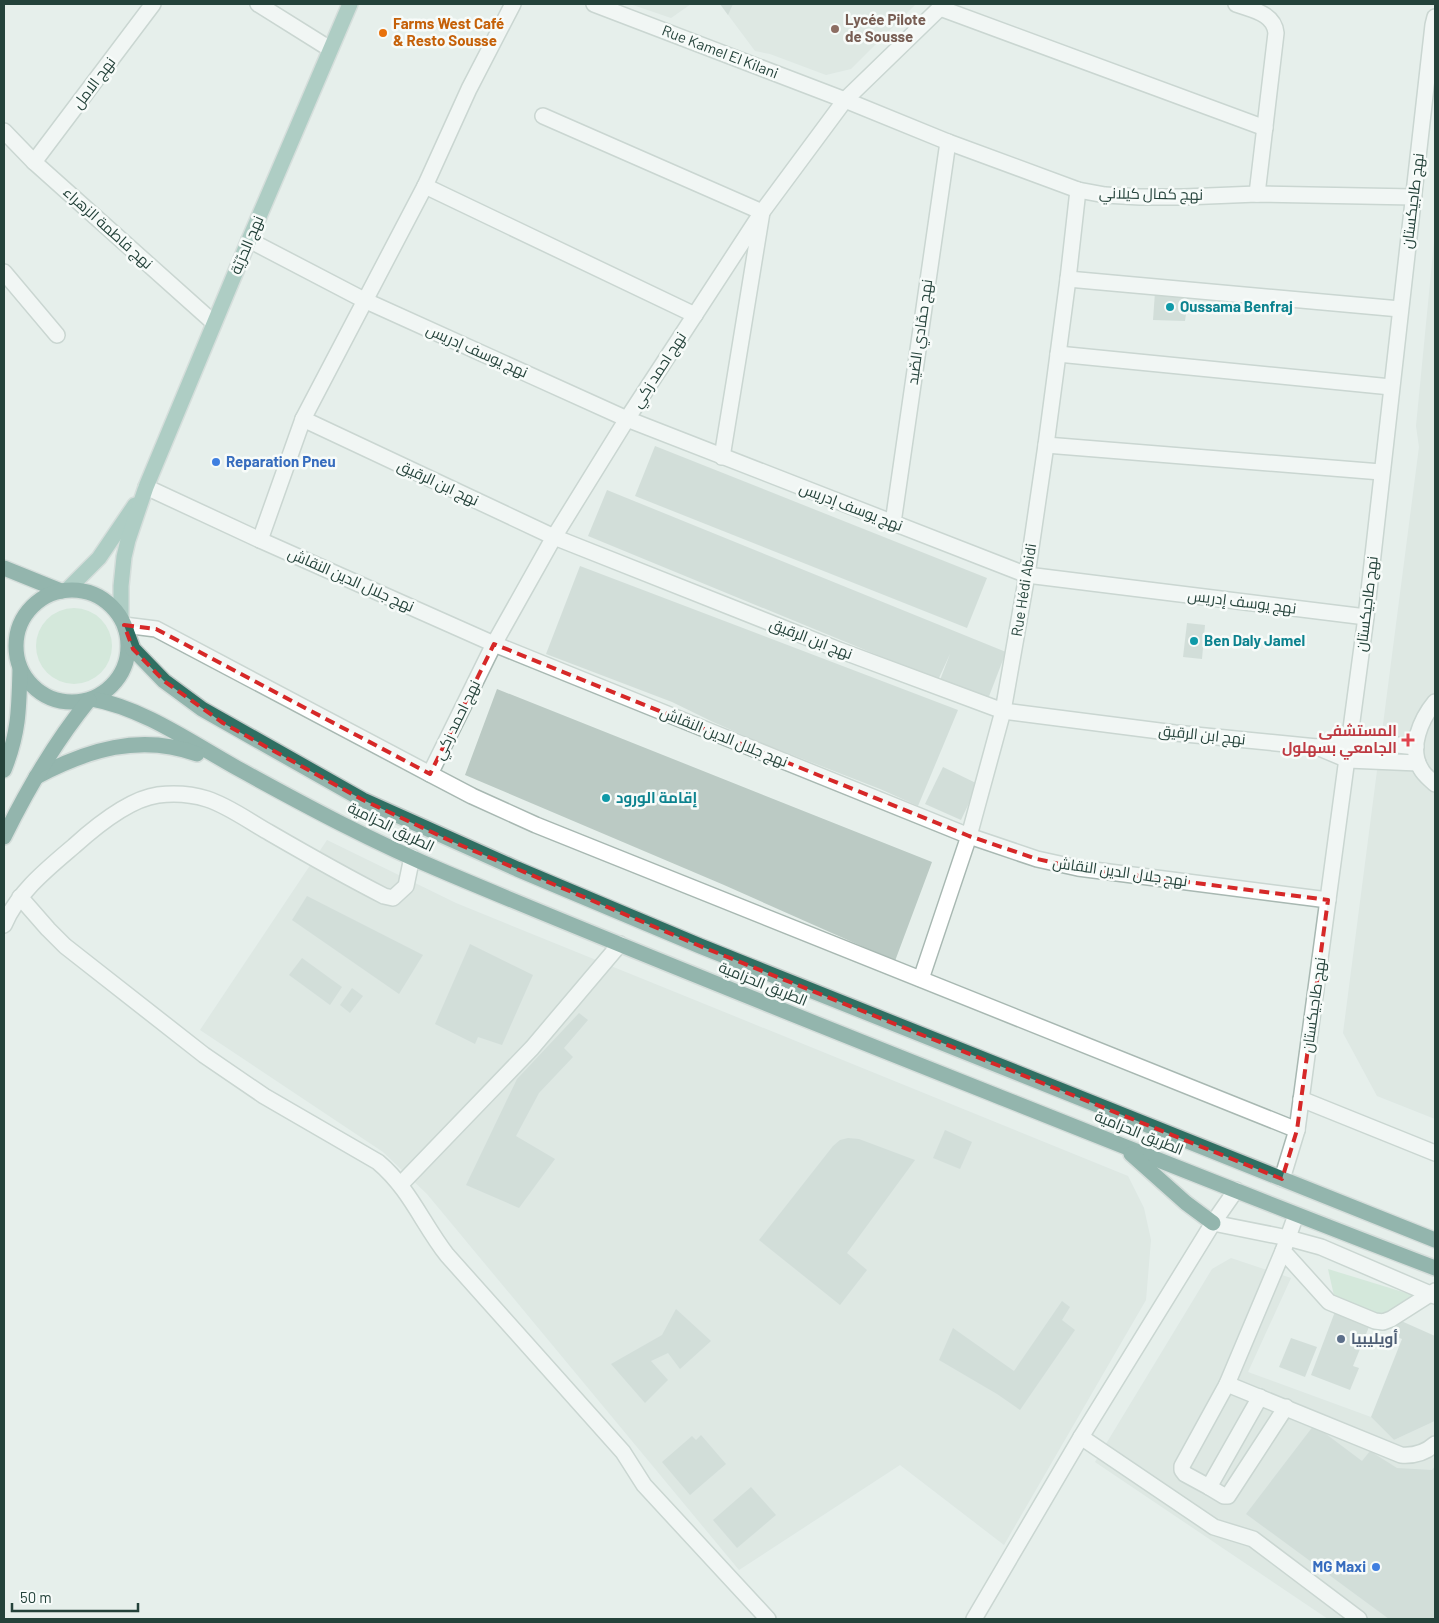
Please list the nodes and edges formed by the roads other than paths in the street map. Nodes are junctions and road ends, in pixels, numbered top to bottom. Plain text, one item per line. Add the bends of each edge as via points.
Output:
1 (153, 4) edge
2 (258, 4) edge
3 (350, 4) edge
4 (513, 4) edge
5 (594, 4) edge
6 (1236, 4) edge
7 (1431, 4) edge
8 (942, 6) edge
9 (1434, 21) edge
10 (330, 49) junction
11 (845, 100) junction
12 (543, 116) dead end
13 (1265, 128) junction
14 (4, 131) edge
15 (948, 142) junction
16 (34, 162) junction
17 (425, 186) junction
18 (1078, 190) junction
19 (1257, 194) junction
20 (1414, 197) junction
21 (762, 212) junction
22 (249, 240) junction
23 (4, 272) edge
24 (1068, 279) junction
25 (364, 300) junction
26 (1400, 309) junction
27 (695, 315) junction
28 (214, 323) junction
29 (57, 335) dead end
30 (1058, 354) junction
31 (1391, 386) junction
32 (303, 419) junction
33 (627, 419) junction
34 (1046, 445) junction
35 (722, 457) junction
36 (1382, 472) junction
37 (146, 487) junction
38 (893, 523) junction
39 (554, 537) junction
40 (260, 540) junction
41 (4, 568) edge
42 (1027, 574) junction
43 (64, 590) junction
44 (1366, 617) junction
45 (124, 624) junction
46 (494, 644) junction
47 (4, 649) edge
48 (19, 665) junction
49 (91, 699) junction
50 (1435, 702) edge
51 (1003, 711) junction
52 (1350, 740) junction
53 (1317, 746) junction
54 (1416, 747) junction
55 (1348, 760) junction
56 (1418, 763) junction
57 (4, 770) edge
58 (242, 771) junction
59 (430, 774) junction
60 (36, 777) junction
61 (1435, 784) edge
62 (969, 836) junction
63 (4, 837) edge
64 (412, 857) junction
65 (20, 898) junction
66 (1328, 900) junction
67 (4, 925) edge
68 (620, 944) junction
69 (921, 979) junction
70 (1301, 1099) junction
71 (1297, 1130) junction
72 (1118, 1144) junction
73 (1435, 1153) edge
74 (1282, 1179) junction
75 (401, 1184) junction
76 (1236, 1190) junction
77 (1296, 1215) junction
78 (1213, 1223) junction
79 (1435, 1240) edge
80 (1286, 1244) junction
81 (1435, 1268) edge
82 (1434, 1293) edge
83 (1227, 1384) junction
84 (1260, 1397) junction
85 (1286, 1407) junction
86 (1081, 1437) junction
87 (1435, 1444) edge
88 (1208, 1487) junction
89 (768, 1619) edge
90 (974, 1619) edge
91 (1359, 1619) edge

1 - 16 street, نهج الامل
2 - 10 street
3 - 10 main road, نهج الحرّيّة
4 - 17 street via 469,89
5 - 11 street, Rue Kamel El Kilani
6 - 13 street via 1267,16 1275,27
7 - 9 street, نهج طاجيكستان
8 - 11 street, نهج احمد زكي
8 - 13 street
9 - 20 street, نهج طاجيكستان
10 - 22 main road, نهج الحرّيّة
11 - 15 street, نهج كمال كيلاني
11 - 21 street, نهج احمد زكي
12 - 21 street
13 - 19 street
14 - 16 street, نهج فاطمة الزهراء
15 - 18 street, نهج كمال كيلاني
15 - 38 street, نهج حمّادي الصّيد
16 - 28 street, نهج فاطمة الزهراء
17 - 25 street
17 - 27 street
18 - 19 street, نهج كمال كيلاني via 1105,196 1140,197
18 - 24 street, Rue Hédi Abidi
19 - 20 street, نهج كمال كيلاني
20 - 26 street, نهج طاجيكستان
21 - 27 street, نهج احمد زكي
21 - 35 street
22 - 25 street, نهج يوسف إدريس
22 - 28 main road, نهج الحرّيّة
23 - 29 street
24 - 26 street
24 - 30 street, Rue Hédi Abidi
25 - 32 street
25 - 33 street, نهج يوسف إدريس
26 - 31 street, نهج طاجيكستان
27 - 33 street, نهج احمد زكي
28 - 37 main road, نهج الحرّيّة
30 - 31 street
30 - 34 street, Rue Hédi Abidi
31 - 36 street, نهج طاجيكستان
32 - 39 street, نهج ابن الرقيق
32 - 40 street
33 - 35 street, نهج يوسف إدريس
33 - 39 street, نهج احمد زكي
34 - 36 street
34 - 42 street, Rue Hédi Abidi
35 - 38 street, نهج يوسف إدريس
36 - 44 street, نهج طاجيكستان
37 - 40 street, نهج جلال الدين النقاش
37 - 43 main road via 99,558
37 - 45 main road via 124,556 121,586
38 - 42 street, نهج يوسف إدريس
39 - 46 street, نهج احمد زكي
39 - 51 street, نهج ابن الرقيق
40 - 46 street, نهج جلال الدين النقاش
41 - 43 highway, الطريق الحزامية
42 - 44 street, نهج يوسف إدريس
42 - 51 street, Rue Hédi Abidi
43 - 45 highway, الطريق الحزامية via 98,596 111,605
43 - 48 highway via 44,598 30,609 20,625 16,643
44 - 52 street, نهج طاجيكستان
45 - 49 highway via 129,646 126,663 107,690
45 - 59 street via 162,631
45 - 74 highway, الطريق الحزامية via 133,649 164,681 202,709 363,800 507,866 700,946
46 - 59 street, نهج احمد زكي
46 - 62 street, نهج جلال الدين النقاش
47 - 48 highway, الطريق الحزامية
48 - 49 highway, الطريق الحزامية via 41,694 73,702
48 - 57 highway via 18,720
49 - 58 highway, الطريق الحزامية via 112,702 151,720
49 - 60 highway
50 - 54 street via 1427,711 1417,734
51 - 53 street, نهج ابن الرقيق via 1175,733
51 - 62 street, Rue Hédi Abidi
52 - 53 street
52 - 54 street
52 - 55 street, نهج طاجيكستان
53 - 55 street, نهج ابن الرقيق
54 - 56 street
55 - 56 street
55 - 66 street, نهج طاجيكستان
56 - 61 street via 1422,772
58 - 60 highway via 182,748 149,744 91,752
58 - 64 highway, الطريق الحزامية
59 - 69 street via 536,825
60 - 63 highway
62 - 66 street, نهج جلال الدين النقاش via 1037,859 1078,868
62 - 69 street, Rue Hédi Abidi
64 - 65 street via 406,886 393,898 384,896 207,799 182,793 156,795 131,804 81,840
64 - 68 highway, الطريق الحزامية
65 - 67 street
65 - 75 street via 66,946 204,1055 264,1096 378,1162
66 - 70 street, نهج طاجيكستان
68 - 72 highway, الطريق الحزامية
68 - 75 street via 532,1048
69 - 71 street
70 - 71 street, نهج طاجيكستان
70 - 73 street
71 - 74 street, نهج طاجيكستان
72 - 76 highway, الطريق الحزامية
72 - 78 highway
74 - 79 highway, الطريق الحزامية
75 - 89 street via 436,1242 623,1452 644,1485
76 - 77 highway, الطريق الحزامية
76 - 78 street
77 - 80 street
77 - 81 highway, الطريق الحزامية
78 - 80 street
78 - 86 street
80 - 82 street via 1321,1247
80 - 82 street via 1329,1302 1375,1320 1391,1319
80 - 83 street
83 - 84 street
83 - 88 street via 1182,1466 1185,1474
84 - 85 street
84 - 88 street
85 - 87 street via 1401,1455 1422,1453
85 - 88 street via 1228,1496
86 - 90 street
86 - 91 street via 1214,1528 1253,1539

